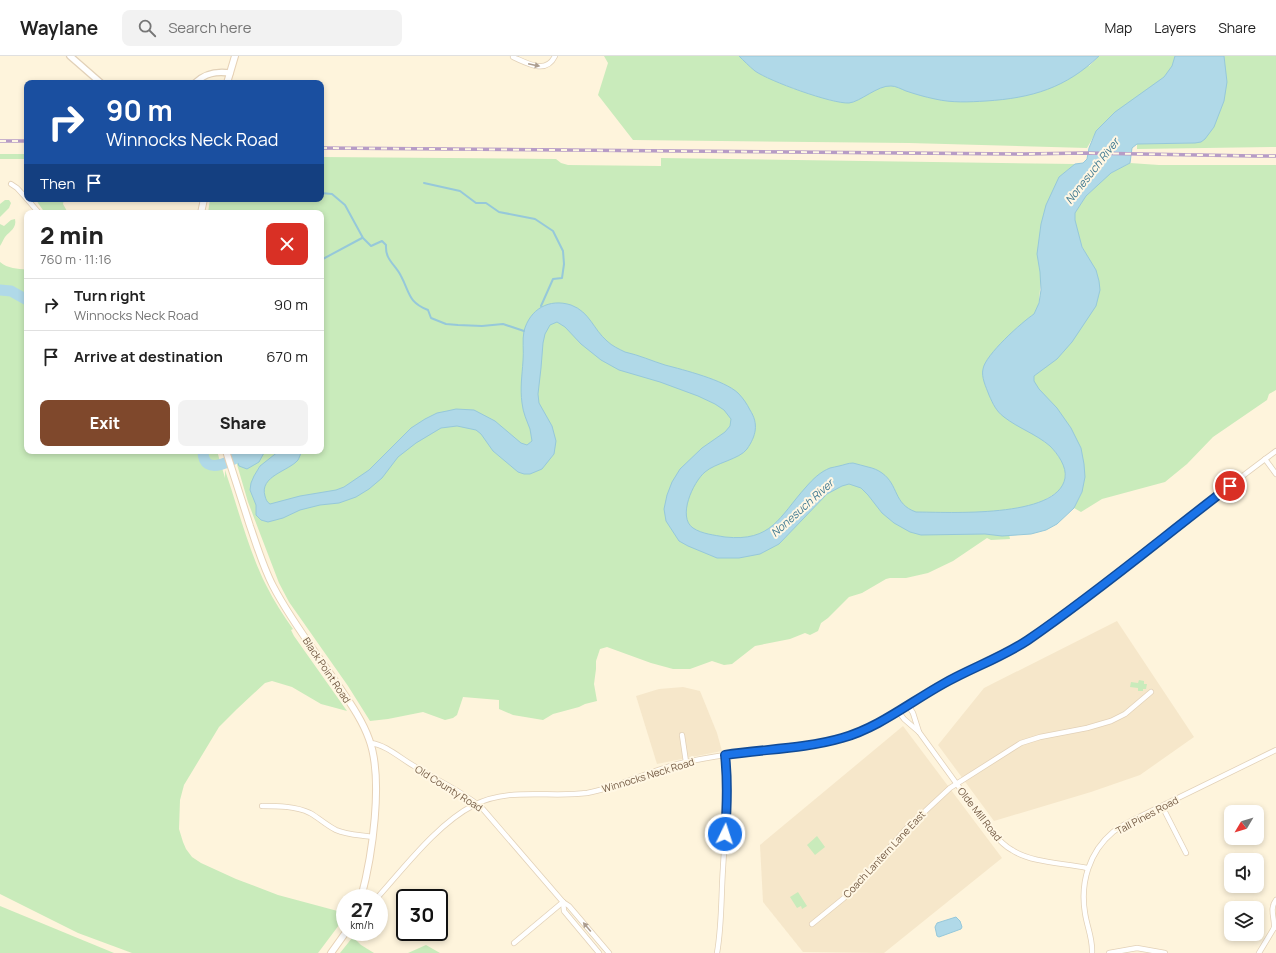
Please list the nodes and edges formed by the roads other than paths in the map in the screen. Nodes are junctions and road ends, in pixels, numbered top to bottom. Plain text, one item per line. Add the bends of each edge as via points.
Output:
1 (70, 56) edge
2 (235, 56) edge
3 (512, 56) edge
4 (555, 56) edge
5 (230, 73) junction
6 (98, 80) edge
7 (199, 80) edge
8 (228, 80) edge
9 (11, 184) dead end
10 (24, 196) edge
11 (30, 202) edge
12 (37, 210) edge
13 (1276, 451) edge
14 (227, 454) edge
15 (1265, 459) junction
16 (1276, 474) edge
17 (1151, 692) dead end
18 (908, 705) junction
19 (898, 711) junction
20 (919, 732) junction
21 (682, 735) dead end
22 (371, 743) junction
23 (1276, 750) edge
24 (725, 755) junction
25 (686, 762) junction
26 (956, 784) junction
27 (477, 803) junction
28 (262, 806) dead end
29 (1162, 806) junction
30 (372, 837) junction
31 (1186, 853) dead end
32 (1087, 868) junction
33 (363, 889) edge
34 (385, 889) edge
35 (1276, 900) edge
36 (563, 902) junction
37 (812, 924) dead end
38 (1275, 928) edge
39 (340, 941) edge
40 (514, 943) dead end
41 (331, 953) edge
42 (599, 953) edge
43 (609, 953) edge
44 (718, 953) edge
45 (1092, 953) edge
46 (1108, 953) edge
47 (1165, 953) edge
48 (1259, 953) edge

1 - 6 street
2 - 5 main road
3 -> 4 street via 540,67 549,64
5 - 7 street via 207,74
5 - 8 main road
9 - 10 street
11 - 12 street
13 - 15 street, Winnocks Neck Road
14 - 22 main road, Black Point Road via 260,557 272,584 285,608 356,713
15 - 16 street
15 - 18 street, Winnocks Neck Road via 1028,640 942,684
17 - 26 street, Coach Lantern Lane East via 1117,718 1021,743
18 - 19 street, Winnocks Neck Road
18 - 20 street, Olde Mill Road
19 - 20 street, Olde Mill Road
19 - 24 street, Winnocks Neck Road via 863,731 836,740
20 - 26 street, Olde Mill Road
21 - 25 street
22 - 27 street, Old County Road via 378,744
22 - 30 main road, Black Point Road via 375,776
23 - 29 street, Tall Pines Road
24 - 25 street, Winnocks Neck Road
24 - 44 street via 727,806
25 - 27 street, Winnocks Neck Road via 596,791 518,795
26 - 32 street, Olde Mill Road via 991,831 1009,849 1031,858
26 - 37 street, Coach Lantern Lane East via 944,792 905,830 844,898
27 - 34 street, Winnocks Neck Road via 439,830
27 - 36 street, Old County Road
28 - 30 street via 301,810 339,831
29 - 31 street
29 - 32 street, Tall Pines Road via 1113,832
30 - 33 main road, Black Point Road
32 - 45 street, Tall Pines Road via 1084,910
35 - 38 street via 1272,909
36 - 40 street
36 - 42 street, Old County Road via 564,910
43 -> 36 street, Old County Road
38 - 48 street
39 - 41 main road
46 - 47 street via 1137,948

